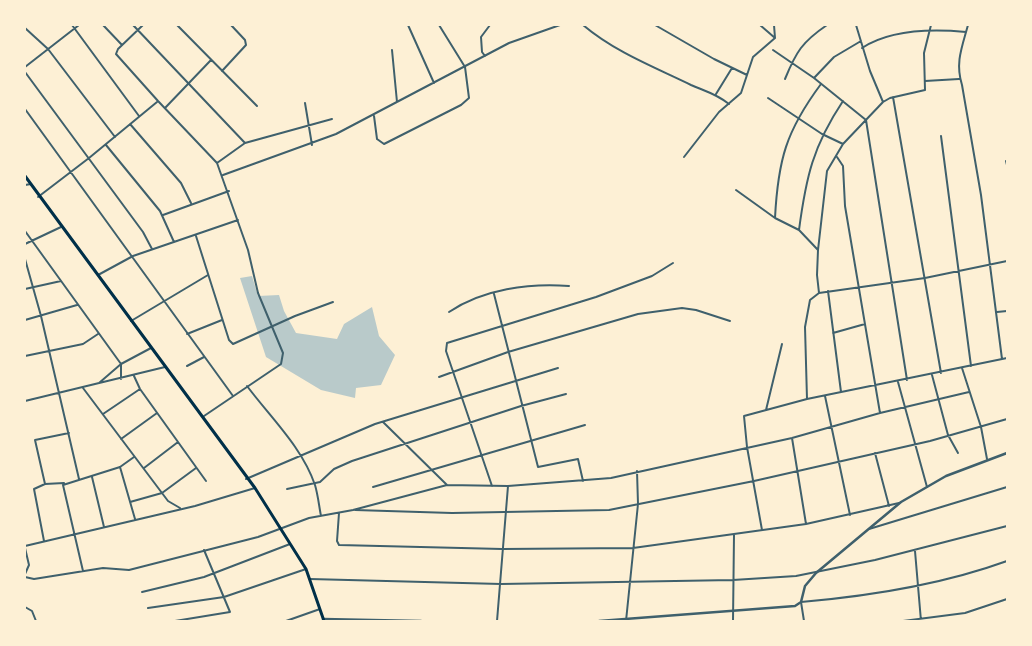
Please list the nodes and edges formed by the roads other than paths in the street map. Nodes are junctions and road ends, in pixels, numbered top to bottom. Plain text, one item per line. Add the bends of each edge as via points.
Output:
1 (72, 25) edge
2 (79, 25) edge
3 (103, 25) edge
4 (133, 25) edge
5 (142, 25) edge
6 (176, 25) edge
7 (231, 25) edge
8 (408, 25) edge
9 (439, 25) edge
10 (490, 25) edge
11 (560, 25) edge
12 (583, 25) edge
13 (655, 25) edge
14 (760, 25) edge
15 (774, 25) edge
16 (827, 25) edge
17 (856, 25) edge
18 (931, 25) edge
19 (968, 25) edge
20 (25, 28) edge
21 (75, 28) junction
22 (138, 30) junction
23 (929, 32) junction
24 (966, 32) junction
25 (775, 38) junction
26 (861, 41) junction
27 (122, 45) junction
28 (862, 48) junction
29 (48, 49) junction
30 (392, 50) dead end
31 (773, 50) dead end
32 (485, 56) junction
33 (211, 60) junction
34 (792, 63) junction
35 (25, 67) edge
36 (465, 68) junction
37 (732, 68) junction
38 (222, 71) junction
39 (25, 72) edge
40 (747, 75) junction
41 (814, 78) junction
42 (959, 79) junction
43 (785, 80) dead end
44 (925, 81) junction
45 (190, 82) junction
46 (434, 83) junction
47 (821, 84) junction
48 (716, 94) junction
49 (768, 98) dead end
50 (894, 98) junction
51 (158, 101) junction
52 (843, 102) junction
53 (884, 102) junction
54 (304, 103) dead end
55 (398, 103) junction
56 (729, 104) junction
57 (257, 106) dead end
58 (165, 108) junction
59 (25, 109) edge
60 (139, 116) junction
61 (374, 116) junction
62 (797, 118) junction
63 (332, 119) dead end
64 (866, 120) junction
65 (130, 124) junction
66 (308, 126) junction
67 (822, 134) junction
68 (941, 136) dead end
69 (115, 137) junction
70 (246, 144) junction
71 (843, 144) junction
72 (106, 145) junction
73 (312, 145) junction
74 (684, 157) dead end
75 (837, 157) junction
76 (89, 158) junction
77 (1006, 161) edge
78 (217, 163) junction
79 (1007, 165) edge
80 (70, 173) junction
81 (223, 175) junction
82 (25, 176) edge
83 (31, 184) junction
84 (25, 185) edge
85 (736, 190) dead end
86 (229, 191) junction
87 (38, 197) junction
88 (191, 203) junction
89 (163, 214) junction
90 (775, 218) junction
91 (238, 220) junction
92 (62, 226) junction
93 (799, 230) junction
94 (25, 231) edge
95 (196, 236) junction
96 (32, 240) junction
97 (174, 242) junction
98 (25, 244) edge
99 (152, 249) junction
100 (818, 250) junction
101 (133, 256) junction
102 (25, 259) edge
103 (1007, 261) edge
104 (673, 263) dead end
105 (991, 263) junction
106 (960, 270) junction
107 (209, 274) junction
108 (98, 275) junction
109 (925, 278) junction
110 (61, 281) junction
111 (893, 283) junction
112 (569, 286) dead end
113 (34, 288) junction
114 (859, 288) junction
115 (25, 289) edge
116 (828, 291) junction
117 (819, 293) junction
118 (494, 294) junction
119 (333, 302) dead end
120 (164, 303) junction
121 (77, 304) junction
122 (1007, 311) edge
123 (450, 312) dead end
124 (997, 312) junction
125 (41, 316) junction
126 (222, 319) junction
127 (25, 320) edge
128 (131, 321) junction
129 (730, 321) dead end
130 (501, 324) junction
131 (865, 324) junction
132 (272, 327) junction
133 (833, 333) junction
134 (98, 334) junction
135 (187, 334) junction
136 (782, 344) dead end
137 (151, 348) junction
138 (49, 352) junction
139 (508, 352) junction
140 (25, 356) edge
141 (204, 357) junction
142 (1007, 358) edge
143 (1002, 359) junction
144 (120, 364) junction
145 (187, 366) dead end
146 (971, 366) junction
147 (165, 367) junction
148 (558, 368) dead end
149 (962, 368) junction
150 (454, 370) junction
151 (940, 373) junction
152 (932, 375) junction
153 (134, 376) junction
154 (439, 377) dead end
155 (121, 379) junction
156 (515, 380) junction
157 (907, 380) junction
158 (898, 382) junction
159 (97, 384) junction
160 (247, 386) junction
161 (875, 386) junction
162 (84, 388) junction
163 (140, 389) junction
164 (841, 392) junction
165 (969, 392) junction
166 (60, 393) junction
167 (566, 394) dead end
168 (233, 396) junction
169 (825, 396) junction
170 (462, 397) junction
171 (807, 399) junction
172 (939, 399) junction
173 (25, 401) edge
174 (521, 406) junction
175 (905, 408) junction
176 (766, 410) junction
177 (157, 413) junction
178 (880, 413) junction
179 (103, 414) junction
180 (203, 417) junction
181 (1007, 419) edge
182 (383, 422) junction
183 (470, 424) junction
184 (585, 425) dead end
185 (830, 427) junction
186 (981, 427) junction
187 (69, 433) junction
188 (948, 435) junction
189 (792, 438) junction
190 (121, 439) junction
191 (530, 440) junction
192 (178, 442) junction
193 (407, 444) junction
194 (914, 444) junction
195 (746, 447) junction
196 (958, 452) dead end
197 (875, 453) junction
198 (1007, 453) edge
199 (301, 456) junction
200 (482, 456) junction
201 (134, 457) junction
202 (987, 459) junction
203 (838, 462) junction
204 (120, 467) junction
205 (196, 467) junction
206 (143, 468) junction
207 (432, 468) junction
208 (796, 470) junction
209 (637, 471) junction
210 (92, 477) junction
211 (247, 478) junction
212 (79, 479) junction
213 (206, 481) dead end
214 (583, 481) junction
215 (754, 481) junction
216 (65, 483) junction
217 (45, 484) junction
218 (314, 484) junction
219 (447, 486) junction
220 (492, 486) junction
221 (508, 486) junction
222 (373, 487) dead end
223 (1007, 487) edge
224 (255, 488) junction
225 (927, 488) junction
226 (287, 489) dead end
227 (162, 493) junction
228 (130, 502) junction
229 (901, 502) junction
230 (638, 504) junction
231 (889, 506) junction
232 (182, 508) junction
233 (353, 510) junction
234 (340, 512) junction
235 (505, 513) junction
236 (850, 515) junction
237 (322, 516) junction
238 (135, 519) junction
239 (806, 524) junction
240 (1007, 526) edge
241 (104, 527) junction
242 (280, 528) junction
243 (762, 530) junction
244 (867, 530) junction
245 (73, 534) junction
246 (734, 535) junction
247 (44, 541) junction
248 (290, 544) junction
249 (25, 547) edge
250 (633, 548) junction
251 (502, 549) junction
252 (204, 550) junction
253 (915, 551) junction
254 (1007, 561) edge
255 (306, 569) junction
256 (83, 572) junction
257 (25, 574) edge
258 (213, 574) junction
259 (816, 574) junction
260 (25, 578) edge
261 (310, 579) junction
262 (732, 580) junction
263 (631, 582) junction
264 (501, 584) junction
265 (919, 586) junction
266 (142, 592) dead end
267 (224, 597) junction
268 (1007, 600) edge
269 (801, 602) junction
270 (25, 606) edge
271 (148, 608) dead end
272 (320, 609) junction
273 (733, 612) junction
274 (323, 620) edge
275 (626, 620) edge
276 (921, 620) edge
277 (36, 621) edge
278 (176, 621) edge
279 (286, 621) edge
280 (421, 621) edge
281 (497, 621) edge
282 (599, 621) edge
283 (733, 621) edge
284 (804, 621) edge
285 (903, 621) edge

1 - 21 street
2 - 21 street
3 - 27 street
4 - 22 street
5 - 22 street
6 - 33 street
7 - 38 street via 246,45
8 - 46 street
9 - 36 street
10 - 32 street via 481,37
11 - 32 street via 526,36
12 - 48 street via 614,48
13 - 37 street
14 - 25 street
15 - 25 street
16 - 34 street via 808,38
17 - 26 street
18 - 23 street
19 - 24 street
20 - 29 street
21 - 29 street
21 - 60 street
22 - 27 street
22 - 45 street
23 - 24 street
23 - 28 street via 899,34 876,40
23 - 44 street via 924,53
24 - 42 street via 959,52
25 - 40 street via 753,58
26 - 28 street
26 - 41 street via 834,57
27 - 51 street via 116,54
28 - 53 street
29 - 35 street
29 - 69 street
30 - 55 street
31 - 34 street
32 - 36 street
33 - 38 street
33 - 45 street
34 - 41 street
34 - 43 street
36 - 46 street
36 - 61 street via 469,98 436,118 384,144 378,139
37 - 40 street
37 - 48 street
38 - 57 street
39 - 76 street
40 - 56 street via 741,93
41 - 47 street
42 - 44 street
42 - 105 street
44 - 50 street via 923,91
45 - 58 street
45 - 70 street
46 - 55 street
47 - 52 street
47 - 62 street
48 - 56 street
49 - 62 street
50 - 53 street
50 - 109 street
51 - 58 street
51 - 60 street
52 - 64 street
52 - 67 street
53 - 64 street
54 - 66 street
55 - 61 street
56 - 74 street
58 - 78 street
59 - 80 street
60 - 65 street
61 - 73 street
62 - 67 street
62 - 90 street via 778,176
63 - 66 street
64 - 71 street
64 - 111 street
65 - 69 street
65 - 88 street via 181,183
66 - 70 street
66 - 73 street
67 - 71 street
67 - 93 street via 809,169
68 - 106 street
69 - 72 street
70 - 78 street
71 - 75 street
72 - 76 street
72 - 89 street
73 - 81 street
75 - 100 street via 829,165 824,179
75 - 114 street via 843,166 845,206
76 - 80 street
76 - 99 street
77 - 79 street
78 - 81 street
80 - 87 street
80 - 101 street
81 - 86 street
82 - 83 main road
83 - 84 street
83 - 87 main road
85 - 90 street
86 - 88 street
86 - 91 street
87 - 92 main road
88 - 89 street
89 - 97 street
90 - 93 street
91 - 95 street
91 - 132 street via 258,293
92 - 96 street
92 - 108 main road
93 - 100 street
94 - 96 street
95 - 97 street
95 - 107 street
96 - 98 street
96 - 110 street
97 - 99 street
99 - 101 street
100 - 117 street
101 - 108 street
101 - 120 street
102 - 113 street
103 - 105 street
104 - 130 street via 652,276 596,297
105 - 106 street
105 - 124 street
106 - 109 street
106 - 146 street
107 - 120 street
107 - 126 street
108 - 128 main road
109 - 111 street
109 - 151 street
110 - 113 street
110 - 121 street
111 - 114 street
111 - 157 street
112 - 118 street via 537,284
113 - 115 street
113 - 125 street
114 - 116 street
114 - 131 street
116 - 117 street
116 - 133 street
117 - 171 street via 810,300 806,327
118 - 123 street via 475,297
118 - 130 street
119 - 132 street
120 - 128 street
120 - 135 street
121 - 125 street
121 - 134 street
122 - 124 street
124 - 143 street
125 - 127 street
125 - 138 street
126 - 132 street via 228,340 233,344
126 - 135 street
128 - 137 main road
129 - 139 street via 696,310 666,309 612,321
130 - 139 street
130 - 150 street via 447,343 446,351
131 - 133 street
131 - 161 street
132 - 160 street via 283,360 275,369
133 - 164 street
134 - 138 street via 83,344
134 - 144 street
135 - 141 street
136 - 176 street
137 - 144 street
137 - 147 main road
138 - 140 street
138 - 166 street
139 - 150 street
139 - 156 street
141 - 145 street
141 - 168 street
142 - 143 street
143 - 146 street
144 - 155 street
144 - 159 street
146 - 149 street
147 - 153 street
147 - 180 main road
148 - 156 street
149 - 151 street
149 - 165 street
150 - 154 street
150 - 170 street
151 - 152 street
152 - 157 street
152 - 172 street
153 - 155 street
153 - 163 street
155 - 159 street
156 - 170 street
156 - 174 street
157 - 158 street
158 - 161 street
158 - 175 street
159 - 162 street
160 - 168 street
160 - 199 street
161 - 164 street
161 - 178 street
162 - 166 street
162 - 179 street
163 - 177 street
163 - 179 street
164 - 169 street
165 - 172 street
165 - 186 street
166 - 173 street
166 - 187 street
167 - 174 street
168 - 180 street
169 - 171 street
169 - 185 street
170 - 182 street
170 - 183 street
171 - 176 street
172 - 175 street
172 - 188 street
174 - 183 street
174 - 191 street
175 - 178 street
175 - 194 street
176 - 195 street via 743,418
177 - 190 street
177 - 192 street
178 - 185 street
179 - 190 street
180 - 211 main road
181 - 186 street
182 - 193 street
182 - 199 street
183 - 193 street
183 - 200 street
184 - 191 street
185 - 189 street
185 - 203 street
186 - 188 street
186 - 202 street
187 - 212 street
187 - 217 street via 35,440
188 - 194 street
188 - 196 street
189 - 195 street
189 - 208 street
190 - 201 street
191 - 200 street
191 - 214 street via 538,467 578,459
192 - 205 street
192 - 206 street
193 - 207 street
193 - 218 street via 343,464
194 - 197 street
194 - 225 street
195 - 209 street
195 - 215 street
197 - 203 street
197 - 231 street
198 - 202 street
199 - 211 street
199 - 218 street
200 - 207 street
200 - 220 street
201 - 204 street
201 - 206 street
202 - 225 street via 946,476
203 - 208 street
203 - 236 street
204 - 210 street
204 - 228 street
205 - 213 street
205 - 227 street
206 - 227 street
207 - 219 street
207 - 222 street
208 - 215 street
208 - 239 street
209 - 214 street
209 - 230 street
210 - 212 street
210 - 241 street
211 - 224 main road
212 - 216 street
214 - 221 street
215 - 230 street
215 - 243 street
216 - 217 street
216 - 245 street via 63,488
217 - 247 street via 34,489
218 - 226 street
218 - 237 street
219 - 220 street
219 - 233 street
220 - 221 street
221 - 235 street
223 - 244 street
224 - 232 street
224 - 242 main road
225 - 229 street
227 - 228 street
227 - 232 street via 168,501
228 - 238 street
229 - 231 street
229 - 244 street
230 - 235 street via 590,512
230 - 250 street
231 - 236 street
232 - 238 street
233 - 234 street
233 - 235 street
234 - 237 street
234 - 251 street via 339,545
235 - 251 street
236 - 239 street
237 - 242 street
238 - 241 street
239 - 243 street
240 - 253 street
241 - 245 street
242 - 248 main road
242 - 252 street via 258,537
243 - 246 street
244 - 259 street
245 - 247 street
245 - 256 street
246 - 250 street
246 - 262 street
247 - 249 street
248 - 255 main road
248 - 258 street
249 - 257 street via 28,565
250 - 251 street
250 - 263 street
251 - 264 street
252 - 256 street via 129,570 103,568
252 - 258 street
253 - 259 street
253 - 265 street
254 - 265 street
255 - 261 main road
255 - 267 street
256 - 260 street
258 - 266 street
258 - 267 street
259 - 262 street
259 - 269 street via 805,586
261 - 264 street
261 - 272 main road
262 - 263 street
262 - 273 street
263 - 264 street
263 - 275 street
264 - 281 street
265 - 269 street
265 - 276 street
267 - 271 street
267 - 278 street via 230,610 228,614
268 - 276 street
269 - 273 street via 787,608
269 - 284 street
270 - 277 street via 32,611
272 - 274 main road
272 - 279 street
273 - 275 street
273 - 283 street
274 - 280 street
275 - 282 street
276 - 285 street

